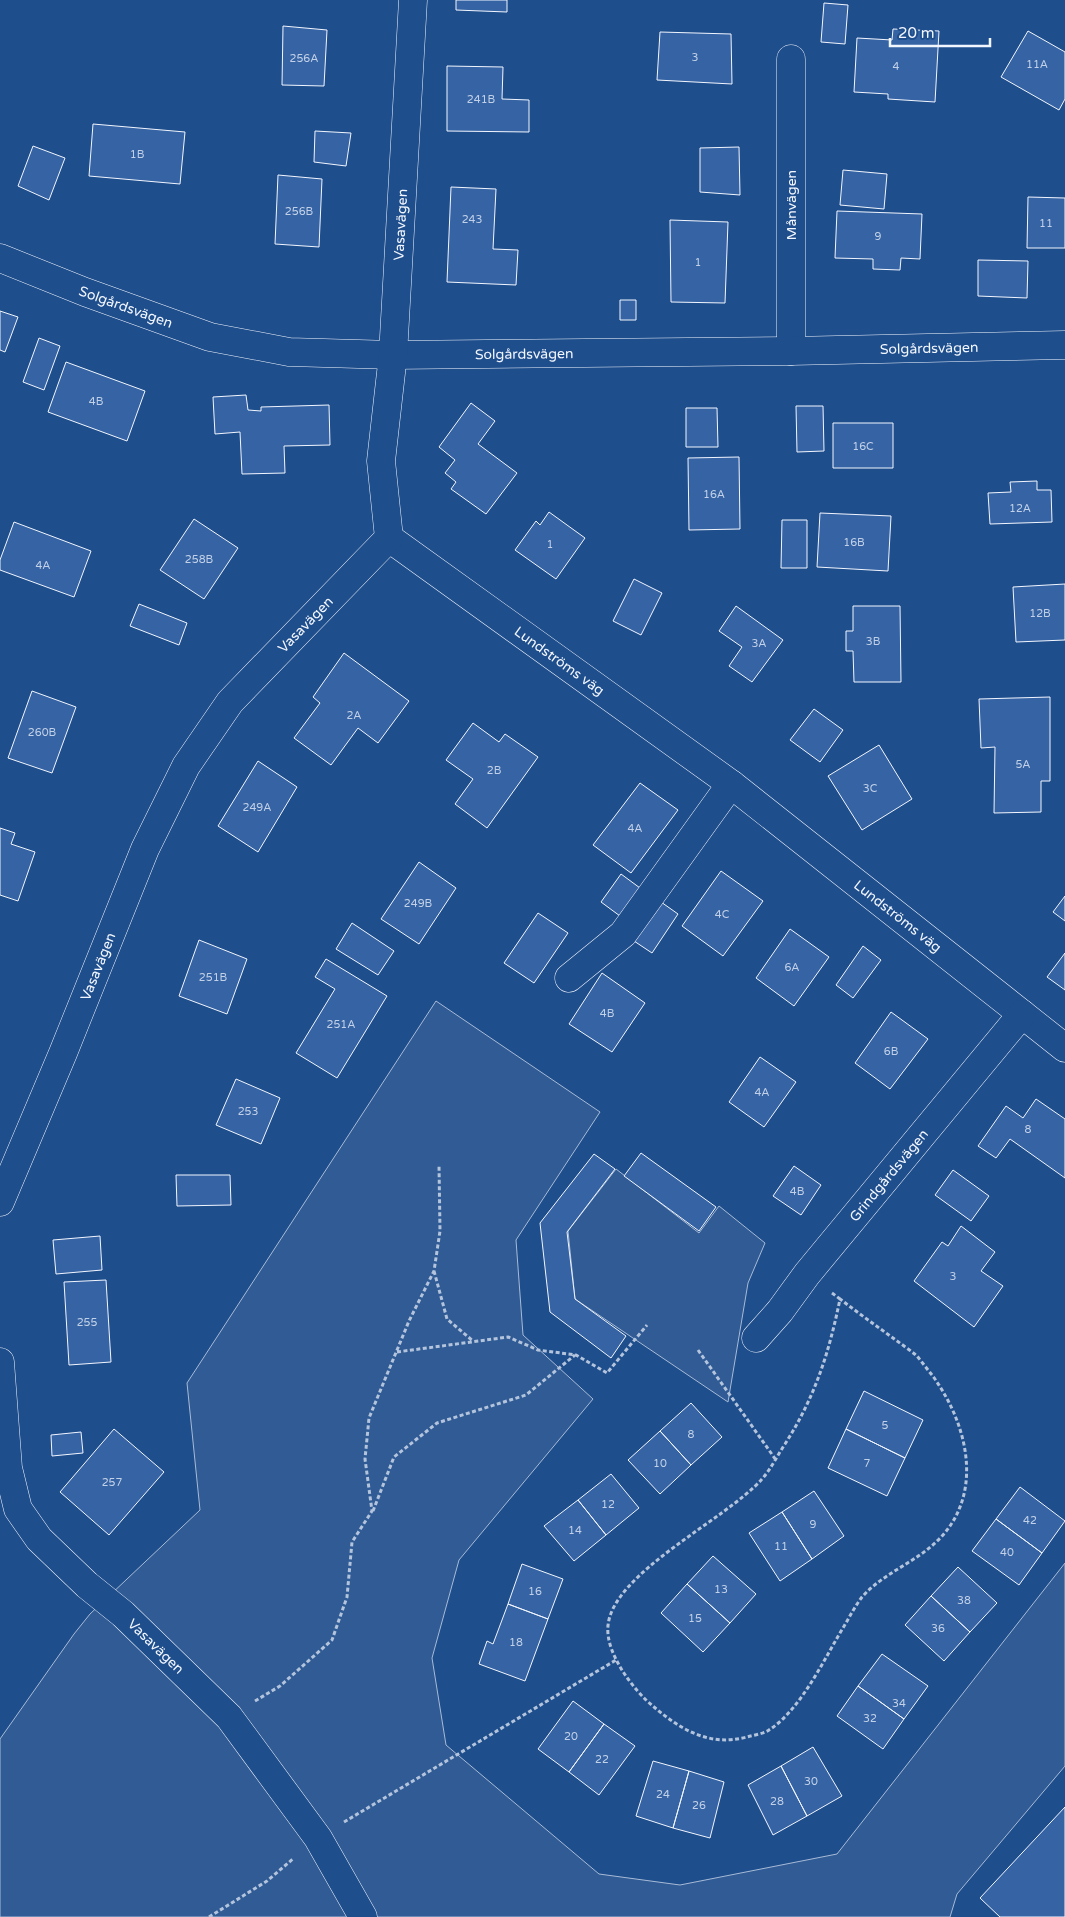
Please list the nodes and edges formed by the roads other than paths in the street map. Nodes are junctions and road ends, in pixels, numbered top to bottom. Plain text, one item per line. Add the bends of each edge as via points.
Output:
1 (412, 0) edge
2 (790, 59) dead end
3 (0, 258) edge
4 (1065, 345) edge
5 (791, 351) junction
6 (392, 354) junction
7 (389, 538) junction
8 (731, 784) junction
9 (569, 978) dead end
10 (1022, 1014) junction
11 (1065, 1048) edge
12 (0, 1202) edge
13 (756, 1338) dead end
14 (0, 1362) edge
15 (363, 1917) edge

1 - 6 street, Vasavägen
2 - 5 street, Månvägen
3 - 6 street, Solgårdsvägen via 210,337 289,352
4 - 5 street, Solgårdsvägen
5 - 6 street, Solgårdsvägen
6 - 7 street, Vasavägen via 381,461
7 - 8 street, Lundströms väg
7 - 12 street, Vasavägen via 230,702 186,766 145,849
8 - 9 street via 623,934
8 - 10 street, Lundströms väg
10 - 11 street, Lundströms väg
10 - 13 street, Grindgårdsvägen
14 - 15 street, Vasavägen via 8,1468 18,1509 39,1539 123,1614 229,1717 318,1838

